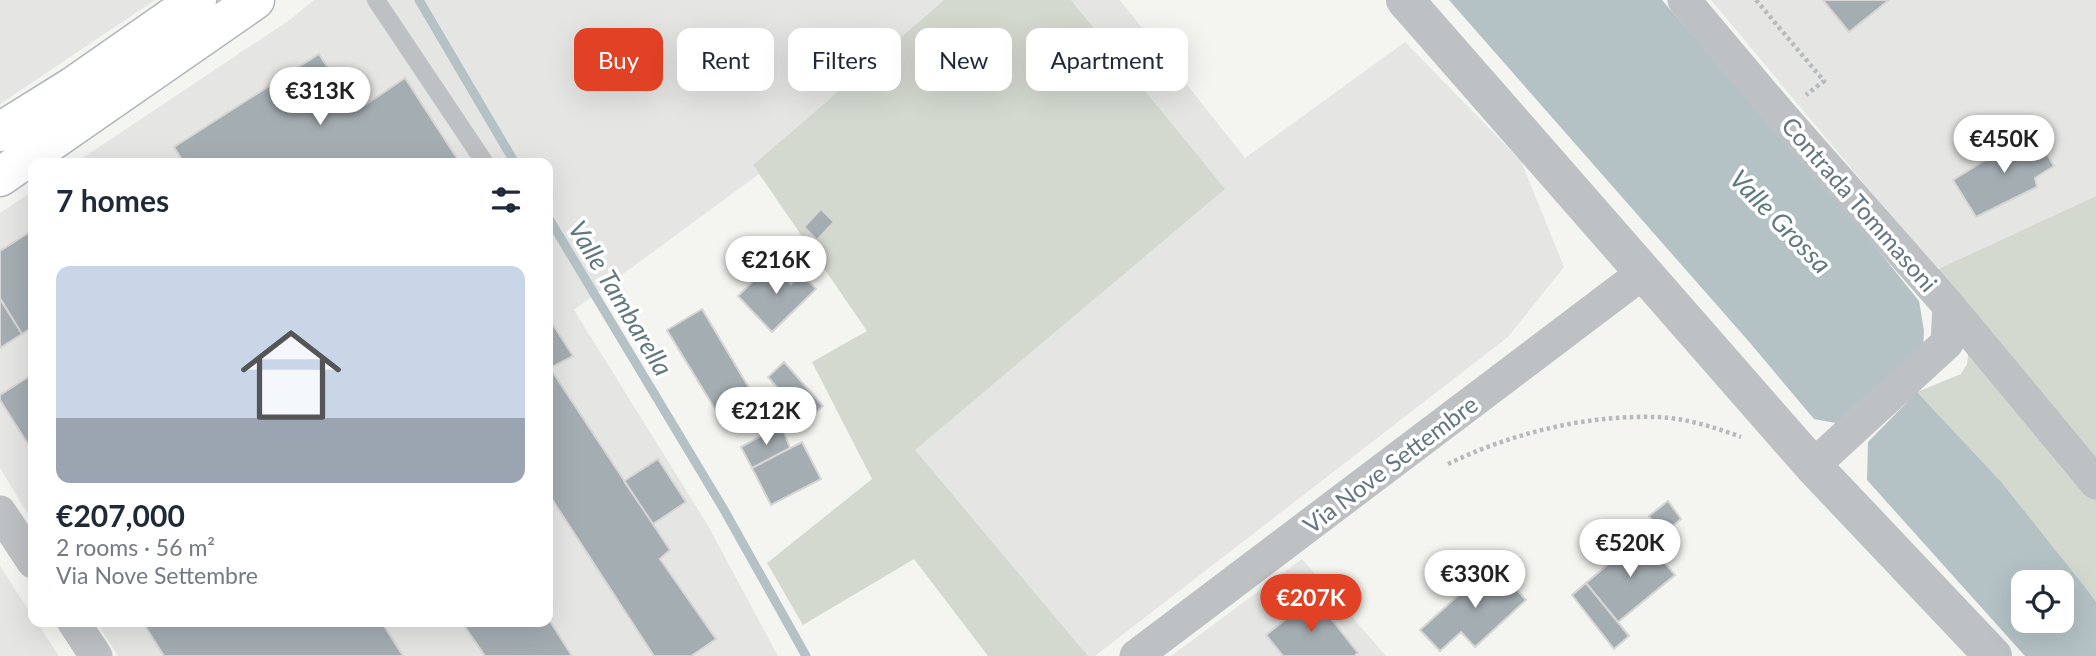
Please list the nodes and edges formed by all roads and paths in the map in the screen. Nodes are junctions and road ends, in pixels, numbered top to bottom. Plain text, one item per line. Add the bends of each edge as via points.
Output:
1 (197, 0) edge
2 (255, 0) edge
3 (376, 0) edge
4 (1405, 0) edge
5 (1684, 0) edge
6 (1756, 0) edge
7 (1780, 114) junction
8 (0, 132) edge
9 (482, 158) edge
10 (0, 177) edge
11 (1644, 272) junction
12 (1949, 306) junction
13 (1749, 441) dead end
14 (1813, 466) junction
15 (1441, 467) dead end
16 (2096, 482) edge
17 (0, 512) edge
18 (28, 554) edge
19 (77, 627) edge
20 (96, 656) edge
21 (1136, 656) edge
22 (1993, 656) edge

1 - 8 main road
2 - 10 main road
3 - 9 lane
4 - 11 street
5 - 7 street, Contrada Tommasoni
6 - 7 path via 1824,81
7 - 12 street, Contrada Tommasoni
11 - 14 street
11 - 21 street, Via Nove Settembre
12 - 14 street, Contrada Tommasoni via 1947,343
12 - 16 street
13 - 15 path via 1694,422 1658,417 1616,419 1530,432
14 - 22 street
17 - 18 street
19 - 20 street

